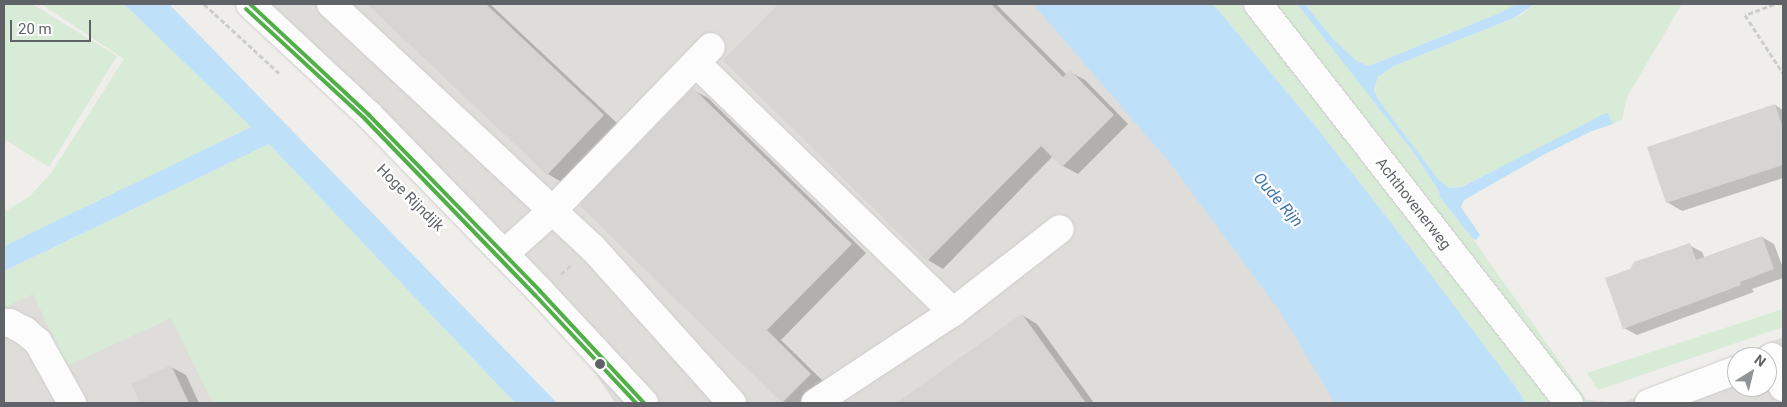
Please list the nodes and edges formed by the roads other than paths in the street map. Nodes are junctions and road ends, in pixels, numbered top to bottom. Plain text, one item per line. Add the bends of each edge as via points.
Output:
1 (250, 4) edge
2 (330, 4) edge
3 (1258, 4) edge
4 (552, 211) junction
5 (1060, 229) dead end
6 (504, 254) junction
7 (953, 312) junction
8 (4, 323) edge
9 (1777, 366) edge
10 (1727, 374) edge
11 (1783, 387) edge
12 (72, 403) edge
13 (644, 403) edge
14 (732, 403) edge
15 (815, 403) edge
16 (1569, 403) edge
17 (1650, 403) edge

1 - 6 street, Hoge Rijndijk via 369,115
2 - 4 street
3 - 16 street, Achthovenerweg
4 - 6 street
4 - 7 street via 703,55
4 - 14 street via 592,246
5 - 7 street
6 - 13 street, Hoge Rijndijk
7 - 15 street
8 - 12 street via 25,331 38,342
9 - 11 street
10 - 17 street

